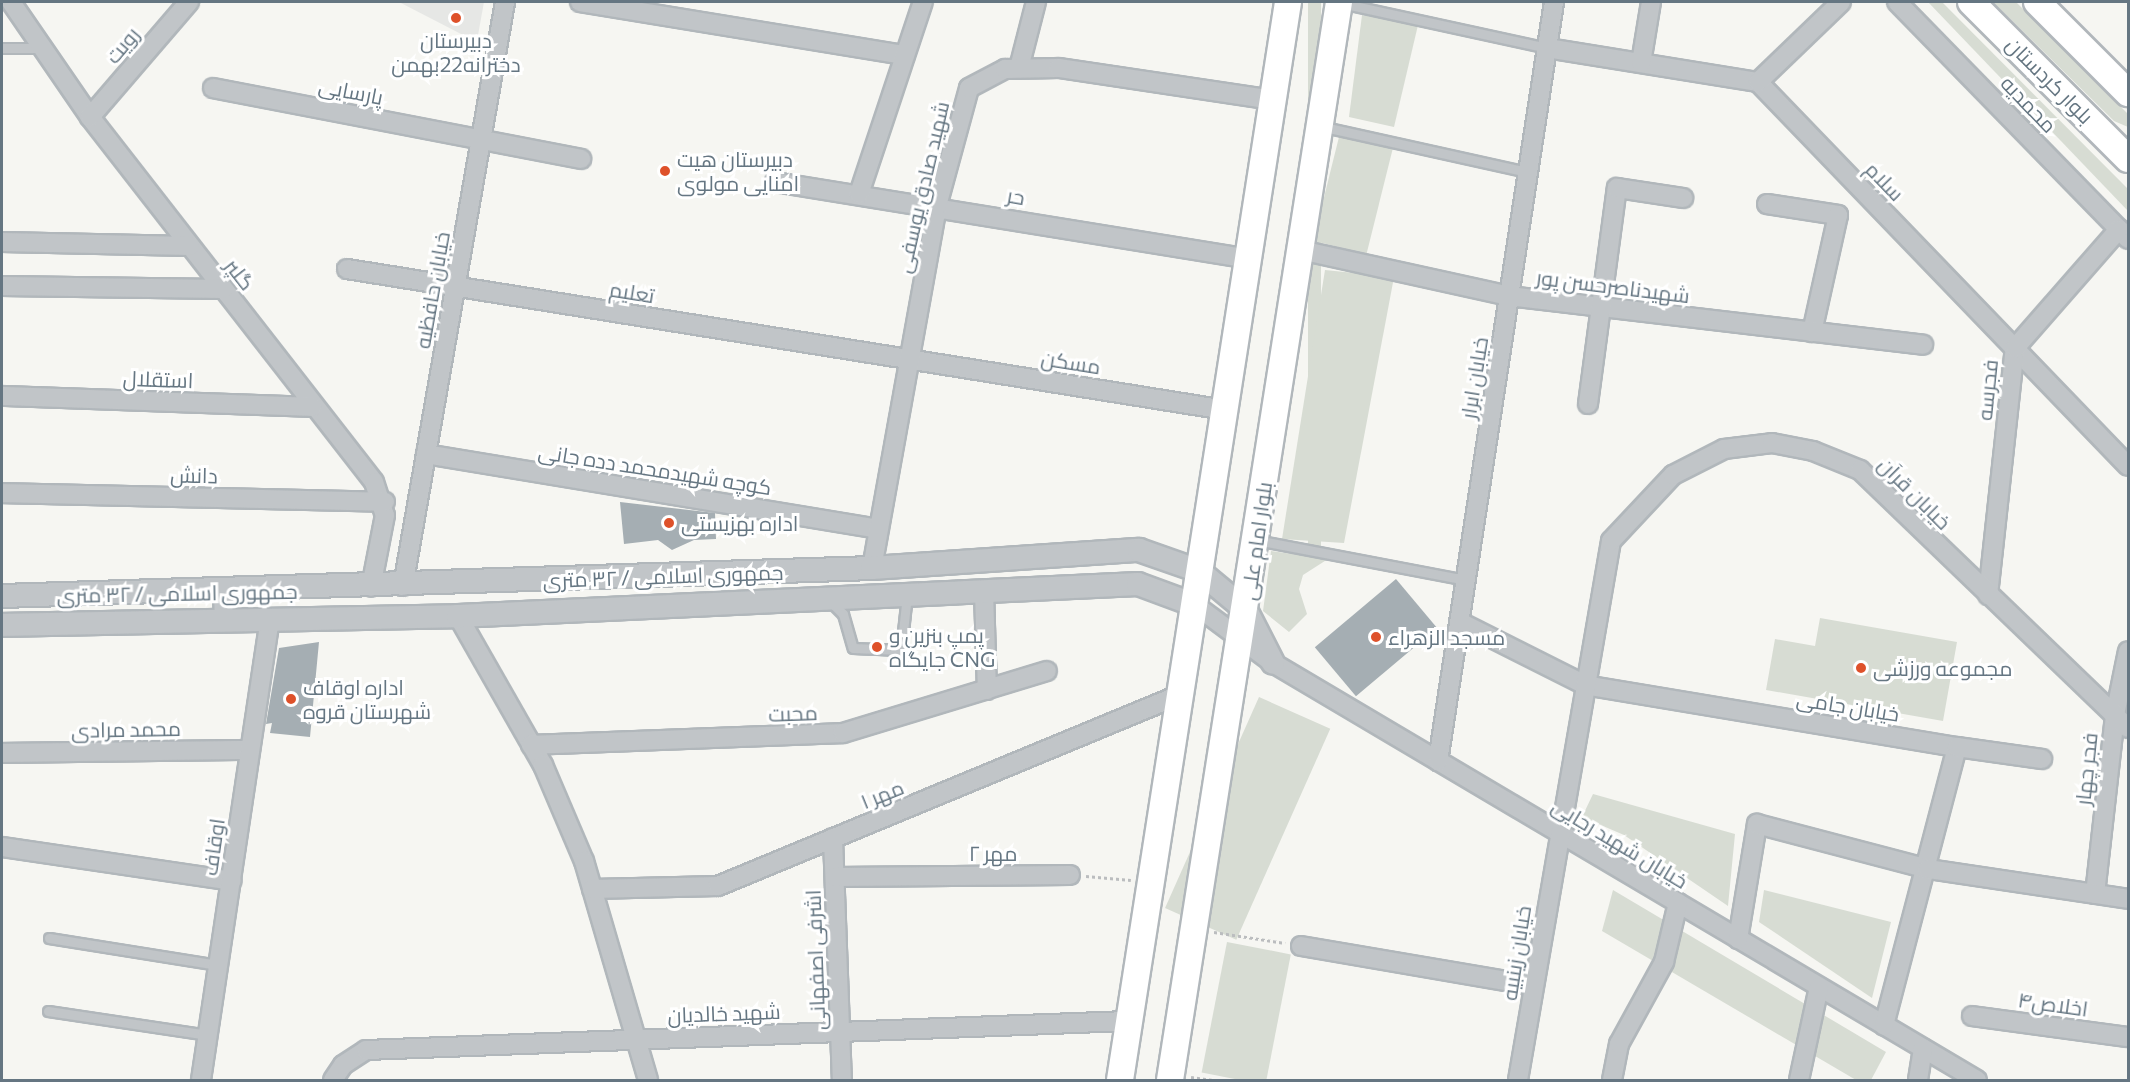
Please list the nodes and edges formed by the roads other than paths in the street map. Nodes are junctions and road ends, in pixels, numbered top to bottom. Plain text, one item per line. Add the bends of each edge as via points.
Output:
1 (11, 2) edge
2 (189, 2) edge
3 (505, 2) edge
4 (580, 2) edge
5 (923, 2) edge
6 (1036, 2) edge
7 (1288, 2) edge
8 (1339, 2) edge
9 (1554, 2) edge
10 (1652, 2) edge
11 (1841, 2) edge
12 (1897, 2) edge
13 (1971, 2) edge
14 (2037, 2) edge
15 (2, 48) edge
16 (42, 48) junction
17 (1547, 48) junction
18 (905, 55) junction
19 (1641, 63) junction
20 (1019, 68) junction
21 (1758, 82) junction
22 (213, 88) dead end
23 (2128, 93) edge
24 (1273, 100) junction
25 (90, 117) junction
26 (1319, 125) junction
27 (481, 139) junction
28 (581, 159) dead end
29 (2128, 159) edge
30 (1528, 172) junction
31 (775, 182) dead end
32 (859, 194) junction
33 (1683, 198) dead end
34 (1767, 204) dead end
35 (937, 206) junction
36 (2124, 234) edge
37 (2, 242) edge
38 (190, 246) junction
39 (1300, 250) junction
40 (1248, 259) junction
41 (347, 269) dead end
42 (2, 286) edge
43 (455, 286) junction
44 (223, 289) junction
45 (1509, 296) junction
46 (1604, 307) junction
47 (1812, 332) junction
48 (1923, 345) dead end
49 (2015, 348) junction
50 (910, 359) junction
51 (2, 396) edge
52 (1588, 404) dead end
53 (314, 407) junction
54 (1225, 410) junction
55 (426, 454) junction
56 (2128, 466) edge
57 (2, 493) edge
58 (385, 502) junction
59 (877, 529) junction
60 (1255, 540) junction
61 (872, 568) junction
62 (1199, 571) junction
63 (1466, 580) junction
64 (403, 586) junction
65 (371, 587) junction
66 (984, 591) junction
67 (223, 593) junction
68 (907, 595) junction
69 (1988, 595) junction
70 (2, 596) edge
71 (827, 599) junction
72 (1195, 605) junction
73 (1246, 610) junction
74 (458, 616) junction
75 (270, 620) junction
76 (224, 621) junction
77 (1460, 622) junction
78 (2, 625) edge
79 (1243, 639) junction
80 (2128, 651) edge
81 (1273, 663) junction
82 (1047, 671) dead end
83 (1585, 685) junction
84 (987, 690) junction
85 (1180, 695) junction
86 (2115, 715) junction
87 (2128, 728) edge
88 (531, 745) junction
89 (1957, 747) junction
90 (250, 750) junction
91 (2, 753) edge
92 (2042, 759) dead end
93 (1438, 761) junction
94 (1559, 833) junction
95 (833, 838) junction
96 (2, 847) edge
97 (1928, 869) junction
98 (1070, 875) road end
99 (835, 877) junction
100 (231, 881) junction
101 (592, 889) junction
102 (2095, 894) junction
103 (2128, 899) edge
104 (1678, 903) junction
105 (49, 938) dead end
106 (1738, 939) junction
107 (1301, 946) road end
108 (218, 965) junction
109 (1534, 986) junction
110 (1819, 987) junction
111 (48, 1011) dead end
112 (1972, 1016) dead end
113 (1129, 1021) junction
114 (1884, 1026) junction
115 (840, 1031) junction
116 (208, 1035) junction
117 (2128, 1037) edge
118 (633, 1039) junction
119 (1923, 1048) junction
120 (201, 1080) edge
121 (333, 1080) edge
122 (648, 1080) edge
123 (842, 1080) edge
124 (1120, 1080) edge
125 (1170, 1080) edge
126 (1518, 1080) edge
127 (1612, 1080) edge
128 (1799, 1080) edge
129 (1918, 1080) edge
130 (1977, 1080) edge

1 - 16 street, گلپر
2 - 25 street, رویت
3 - 27 street, خیابان حافظیه
4 - 18 street
5 - 18 street
6 - 20 street
7 - 24 main road
8 - 17 lane
8 - 26 main road, بلوار امام علی
9 - 17 street, خیابان ابرار
10 - 19 street
11 - 21 street
12 - 36 street, محمدیه
13 - 29 main road, بلوار کردستان
14 - 23 main road
15 - 16 lane
16 - 25 street, گلپر
17 - 19 street
17 - 30 street, خیابان ابرار
18 - 32 street
19 - 21 street
20 - 24 street, شهید صادق یوسفی via 1059,68
20 - 35 street, شهید صادق یوسفی via 1005,69 969,88
21 - 49 street, سلام
22 - 27 street, پارسایی
24 - 40 main road
25 - 38 street, گلپر
26 - 30 lane
26 - 39 main road, بلوار امام علی
27 - 28 street, پارسایی
27 - 43 street, خیابان حافظیه
30 - 45 street, خیابان ابرار
31 - 32 street, حر
32 - 35 street, حر
33 - 46 street via 1617,188
34 - 47 street via 1838,215
35 - 40 street, حر
35 - 50 street, شهید صادق یوسفی
36 - 49 street, فجرسه
37 - 38 street
38 - 44 street, گلپر
39 - 45 street, شهیدناصرحسن پور
39 - 60 main road, بلوار امام علی
40 - 54 main road
41 - 43 street, تعلیم
42 - 44 street
43 - 50 street, تعلیم
43 - 55 street, خیابان حافظیه
44 - 53 street, گلپر
45 - 46 street, شهیدناصرحسن پور
45 - 63 street, خیابان ابرار
46 - 47 street, شهیدناصرحسن پور
46 - 52 street
47 - 48 street, شهیدناصرحسن پور
49 - 56 street, سلام
49 - 69 street, فجرسه
50 - 54 street, مسکن
50 - 59 street, شهید صادق یوسفی
51 - 53 street, استقلال
53 - 58 street, گلپر
54 - 62 main road
55 - 59 street, کوچه شهیدمحمد دده جانی
55 - 64 street, خیابان حافظیه
57 - 58 street, دانش
58 - 65 street
59 - 61 street, شهید صادق یوسفی
60 - 63 lane
60 - 73 main road, بلوار امام علی
61 - 62 street, جمهوری اسلامی / ۳۲ متری via 1139,550
61 - 64 street, جمهوری اسلامی / ۳۲ متری
62 - 72 main road
62 - 73 street, جمهوری اسلامی / ۳۲ متری
63 - 77 street, خیابان ابرار
64 - 65 street, جمهوری اسلامی / ۳۲ متری
65 - 67 street, جمهوری اسلامی / ۳۲ متری
66 - 68 street, جمهوری اسلامی / ۳۲ متری
66 - 72 street, جمهوری اسلامی / ۳۲ متری via 1138,584
66 - 84 street
67 - 70 street, جمهوری اسلامی / ۳۲ متری
67 - 76 street
68 - 71 street, جمهوری اسلامی / ۳۲ متری
68 - 71 lane via 901,650 853,648 843,614
69 - 83 street, خیابان قرآن via 1860,470 1813,451 1772,443 1724,449 1673,475 1611,541
69 - 86 street, خیابان قرآن
71 - 74 street, جمهوری اسلامی / ۳۲ متری
72 - 79 street, خیابان شهید رجایی
72 - 85 main road
73 - 79 main road, بلوار امام علی
73 - 81 street, جمهوری اسلامی / ۳۲ متری
74 - 75 street, جمهوری اسلامی / ۳۲ متری
74 - 88 street
75 - 76 street, جمهوری اسلامی / ۳۲ متری
75 - 90 street, اوقاف
76 - 78 street, جمهوری اسلامی / ۳۲ متری
77 - 83 street, خیابان جامی
77 - 93 street, خیابان ابرار
79 - 81 street, خیابان شهید رجایی
79 - 125 main road, بلوار امام علی
80 - 86 street, فجر چهار
81 - 93 street, خیابان شهید رجایی
82 - 84 street, محبت
83 - 89 street, خیابان جامی
83 - 94 street, خیابان قرآن
84 - 88 street, محبت via 843,733
85 - 95 street, مهر ۱
85 - 113 main road
86 - 87 street, خیابان قرآن
86 - 102 street, فجر چهار
88 - 101 street
89 - 92 street, خیابان جامی
89 - 97 street
90 - 91 street, محمد مرادی
90 - 100 street, اوقاف
93 - 94 street, خیابان شهید رجایی
94 - 104 street, خیابان شهید رجایی
94 - 109 street, خیابان زینبیه
95 - 99 street, اشرفی اصفهانی
95 - 101 street, مهر ۱ via 718,886
96 - 100 street
97 - 102 street
97 - 106 street via 1757,824
97 - 114 street
98 - 99 street, مهر ۲
99 - 115 street, اشرفی اصفهانی
100 - 108 street, اوقاف
101 - 118 street
102 - 103 street
104 - 106 street, خیابان شهید رجایی
104 - 127 street via 1664,962 1619,1044
105 - 108 lane
106 - 110 street, خیابان شهید رجایی
107 - 109 street
108 - 116 street, اوقاف
109 - 126 street, خیابان زینبیه
110 - 114 street, خیابان شهید رجایی
110 - 128 street
111 - 116 lane
112 - 117 street, اخلاص۴
113 - 115 street, شهید خالدیان
113 - 124 main road
114 - 119 street, خیابان شهید رجایی
115 - 118 street, شهید خالدیان
115 - 123 street, اشرفی اصفهانی
116 - 120 street, اوقاف
118 - 121 street, شهید خالدیان via 366,1050 343,1065
118 - 122 street
119 - 129 street
119 - 130 street, خیابان شهید رجایی

